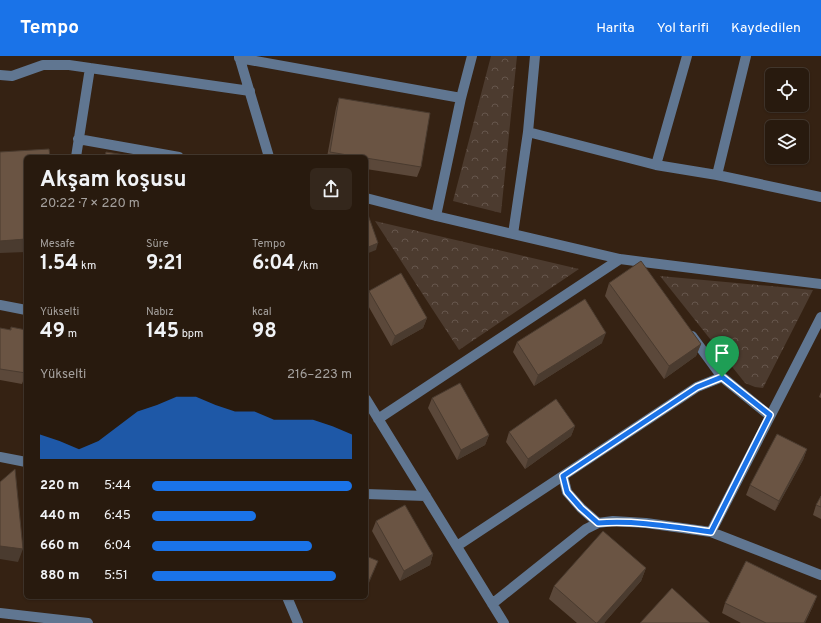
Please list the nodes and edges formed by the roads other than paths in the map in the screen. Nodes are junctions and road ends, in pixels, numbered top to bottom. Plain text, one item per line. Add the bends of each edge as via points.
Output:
1 (472, 56) edge
2 (535, 56) edge
3 (687, 56) edge
4 (746, 56) edge
5 (239, 57) edge
6 (58, 61) edge
7 (90, 68) junction
8 (0, 74) edge
9 (250, 91) junction
10 (461, 98) junction
11 (528, 132) junction
12 (78, 139) junction
13 (76, 155) edge
14 (168, 155) edge
15 (268, 155) edge
16 (656, 165) junction
17 (717, 175) junction
18 (821, 197) edge
19 (368, 199) edge
20 (436, 216) junction
21 (513, 234) junction
22 (620, 258) junction
23 (643, 262) junction
24 (651, 275) edge
25 (821, 284) edge
26 (0, 305) edge
27 (24, 310) edge
28 (821, 317) edge
29 (684, 326) edge
30 (722, 377) junction
31 (368, 402) edge
32 (770, 415) junction
33 (378, 419) junction
34 (0, 458) edge
35 (24, 462) edge
36 (563, 476) junction
37 (368, 494) edge
38 (426, 496) junction
39 (598, 523) junction
40 (711, 532) junction
41 (457, 546) junction
42 (821, 575) edge
43 (289, 599) edge
44 (492, 604) junction
45 (0, 613) edge
46 (88, 623) edge
47 (298, 623) edge
48 (504, 623) edge

1 - 10 street
2 - 11 street
3 - 16 street
4 - 17 street
5 - 9 street
5 - 10 street
6 - 7 street
6 - 8 street via 12,76
7 - 9 street
7 - 12 street
9 - 15 street
10 - 20 street
11 - 16 street
11 - 21 street
12 - 13 street
12 - 14 street
16 - 17 street
17 - 18 street
19 - 20 street
20 - 21 street
21 - 22 street
22 - 23 street
22 - 33 street
23 - 24 street
23 - 25 street
26 - 27 street
28 - 32 street
29 - 30 street
30 - 32 street
30 - 36 street via 697,387
31 - 33 street
32 - 40 street
33 - 38 street
34 - 35 street
36 - 39 street via 567,492
36 - 41 street
37 - 38 street
38 - 41 street
39 - 40 street via 646,523
39 - 44 street via 586,529
40 - 42 street
41 - 44 street
43 - 47 street
44 - 48 street
45 - 46 street

